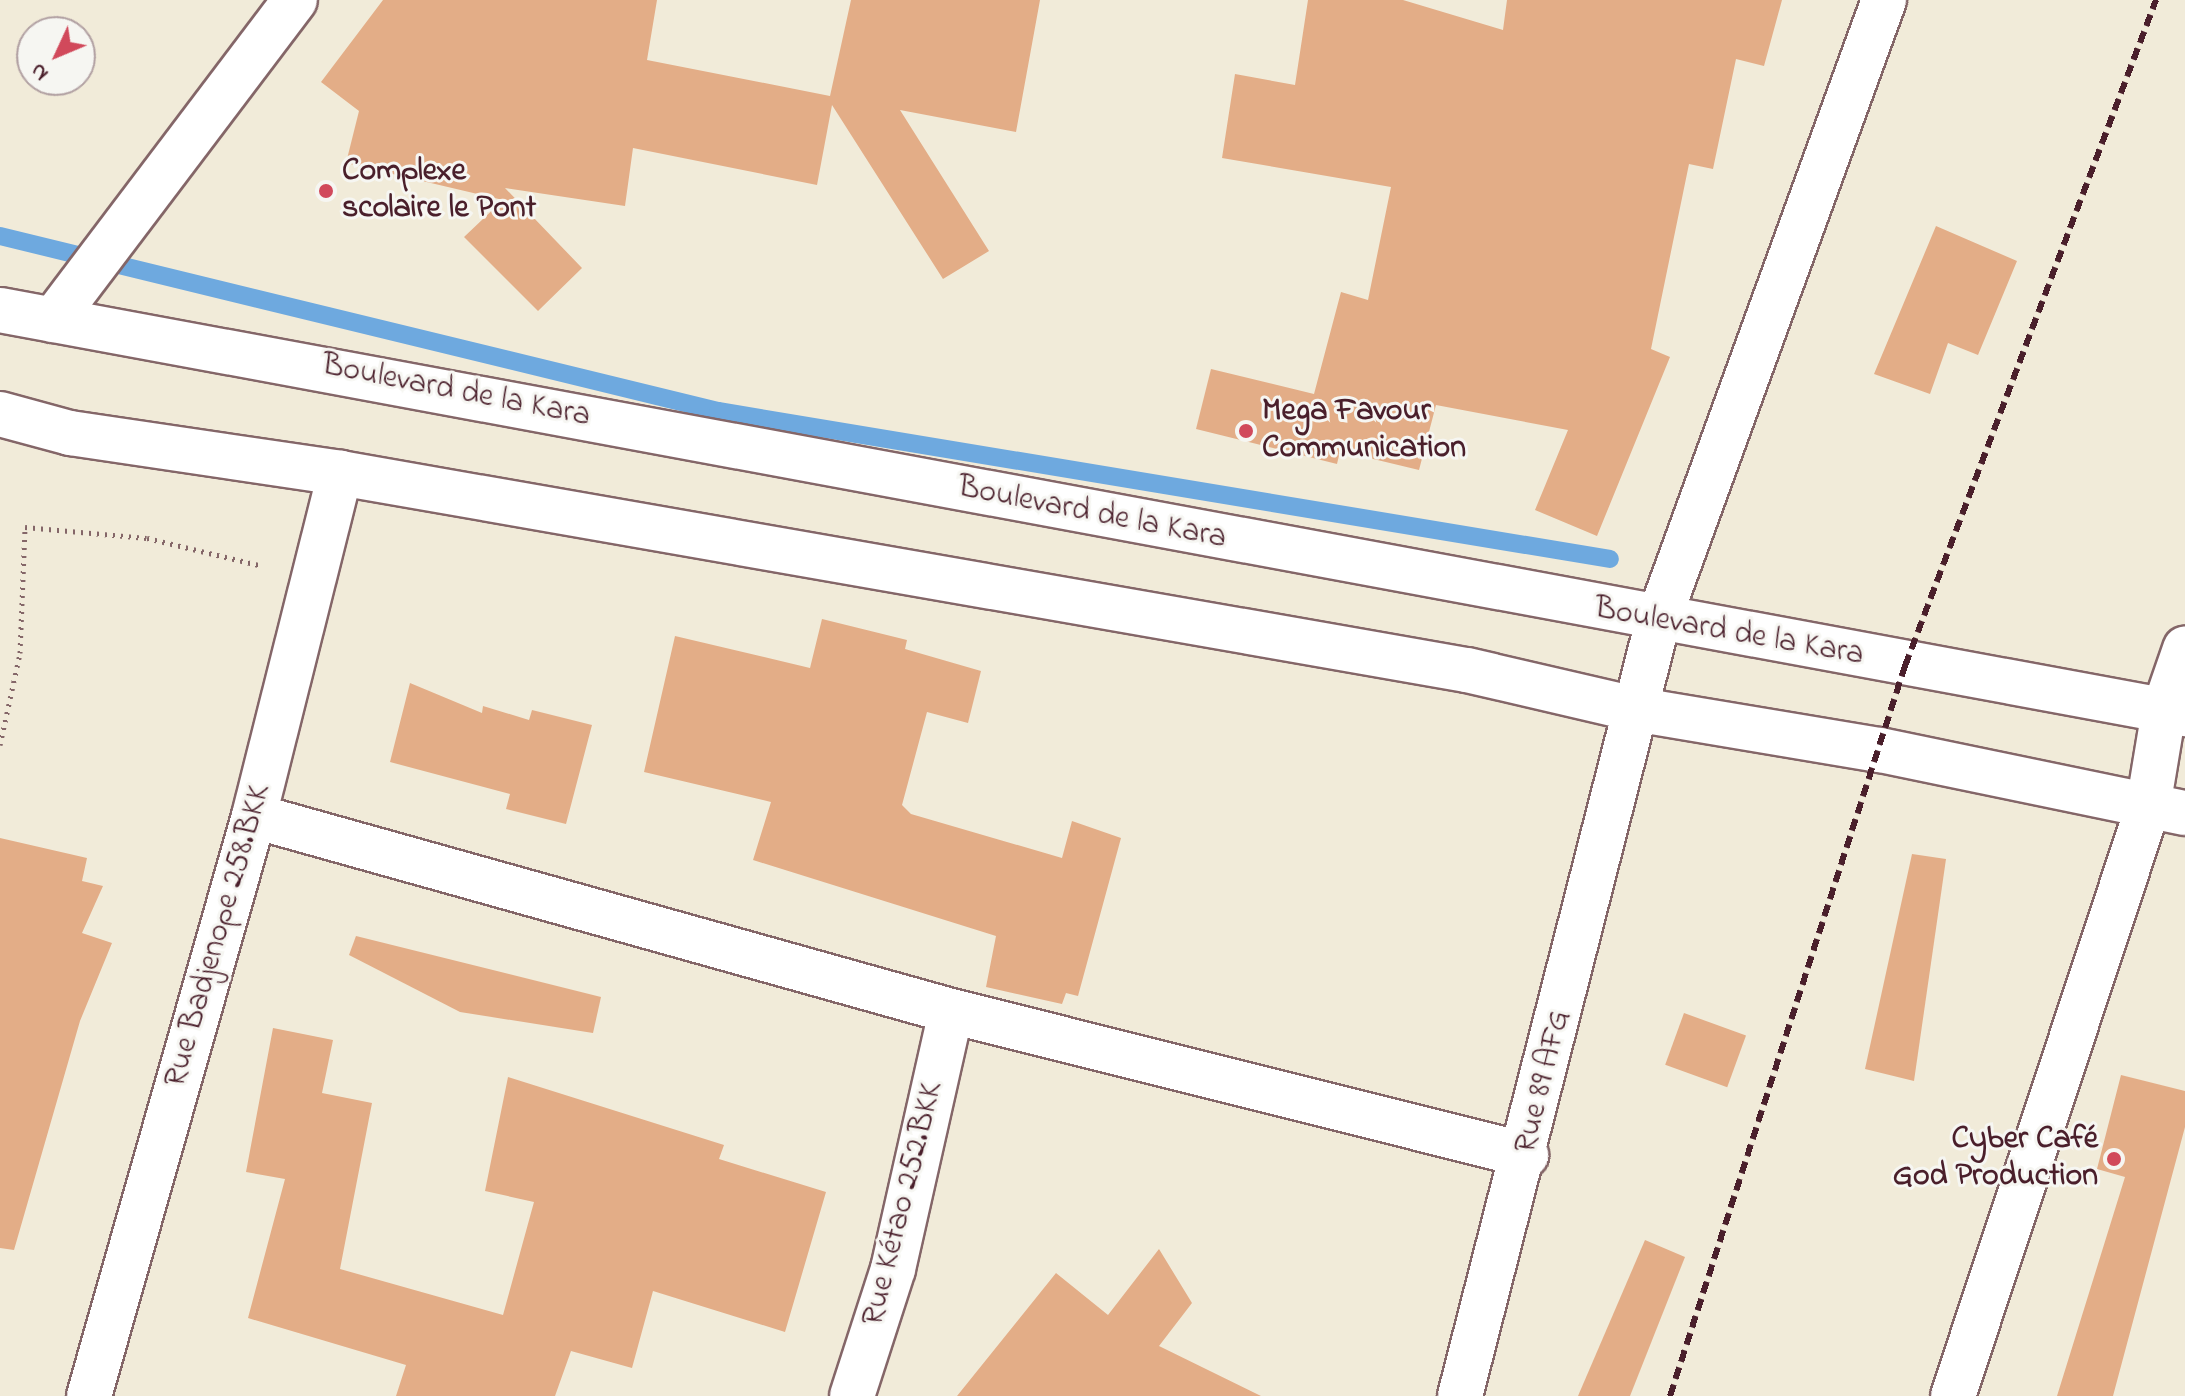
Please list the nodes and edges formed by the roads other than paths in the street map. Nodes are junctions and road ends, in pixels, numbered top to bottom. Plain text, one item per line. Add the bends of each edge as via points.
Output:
1 (295, 0) edge
2 (1884, 0) edge
3 (0, 310) edge
4 (53, 320) junction
5 (0, 414) edge
6 (340, 476) junction
7 (1658, 621) junction
8 (2185, 649) edge
9 (1633, 712) junction
10 (2174, 712) edge
11 (2166, 810) edge
12 (254, 816) junction
13 (951, 1011) junction
14 (1526, 1155) junction
15 (89, 1396) edge
16 (852, 1396) edge
17 (1460, 1396) edge
18 (1953, 1396) edge

1 - 4 street
2 - 7 street, Rue 89 AFG
3 - 4 street, Boulevard de la Kara
4 - 7 street, Boulevard de la Kara
5 - 6 street via 70,433
6 - 9 street via 1467,670
6 - 12 street, Rue Badjenope 258.BKK
7 - 9 street, Rue 89 AFG
7 - 10 street, Boulevard de la Kara
8 - 10 street
9 - 11 street via 1880,750
9 - 14 street, Rue 89 AFG
10 - 11 street
11 - 18 street
12 - 13 street
12 - 15 street, Rue Badjenope 258.BKK
13 - 14 street
13 - 16 street, Rue Kétao 252.BKK via 893,1269
14 - 17 street, Rue 89 AFG

